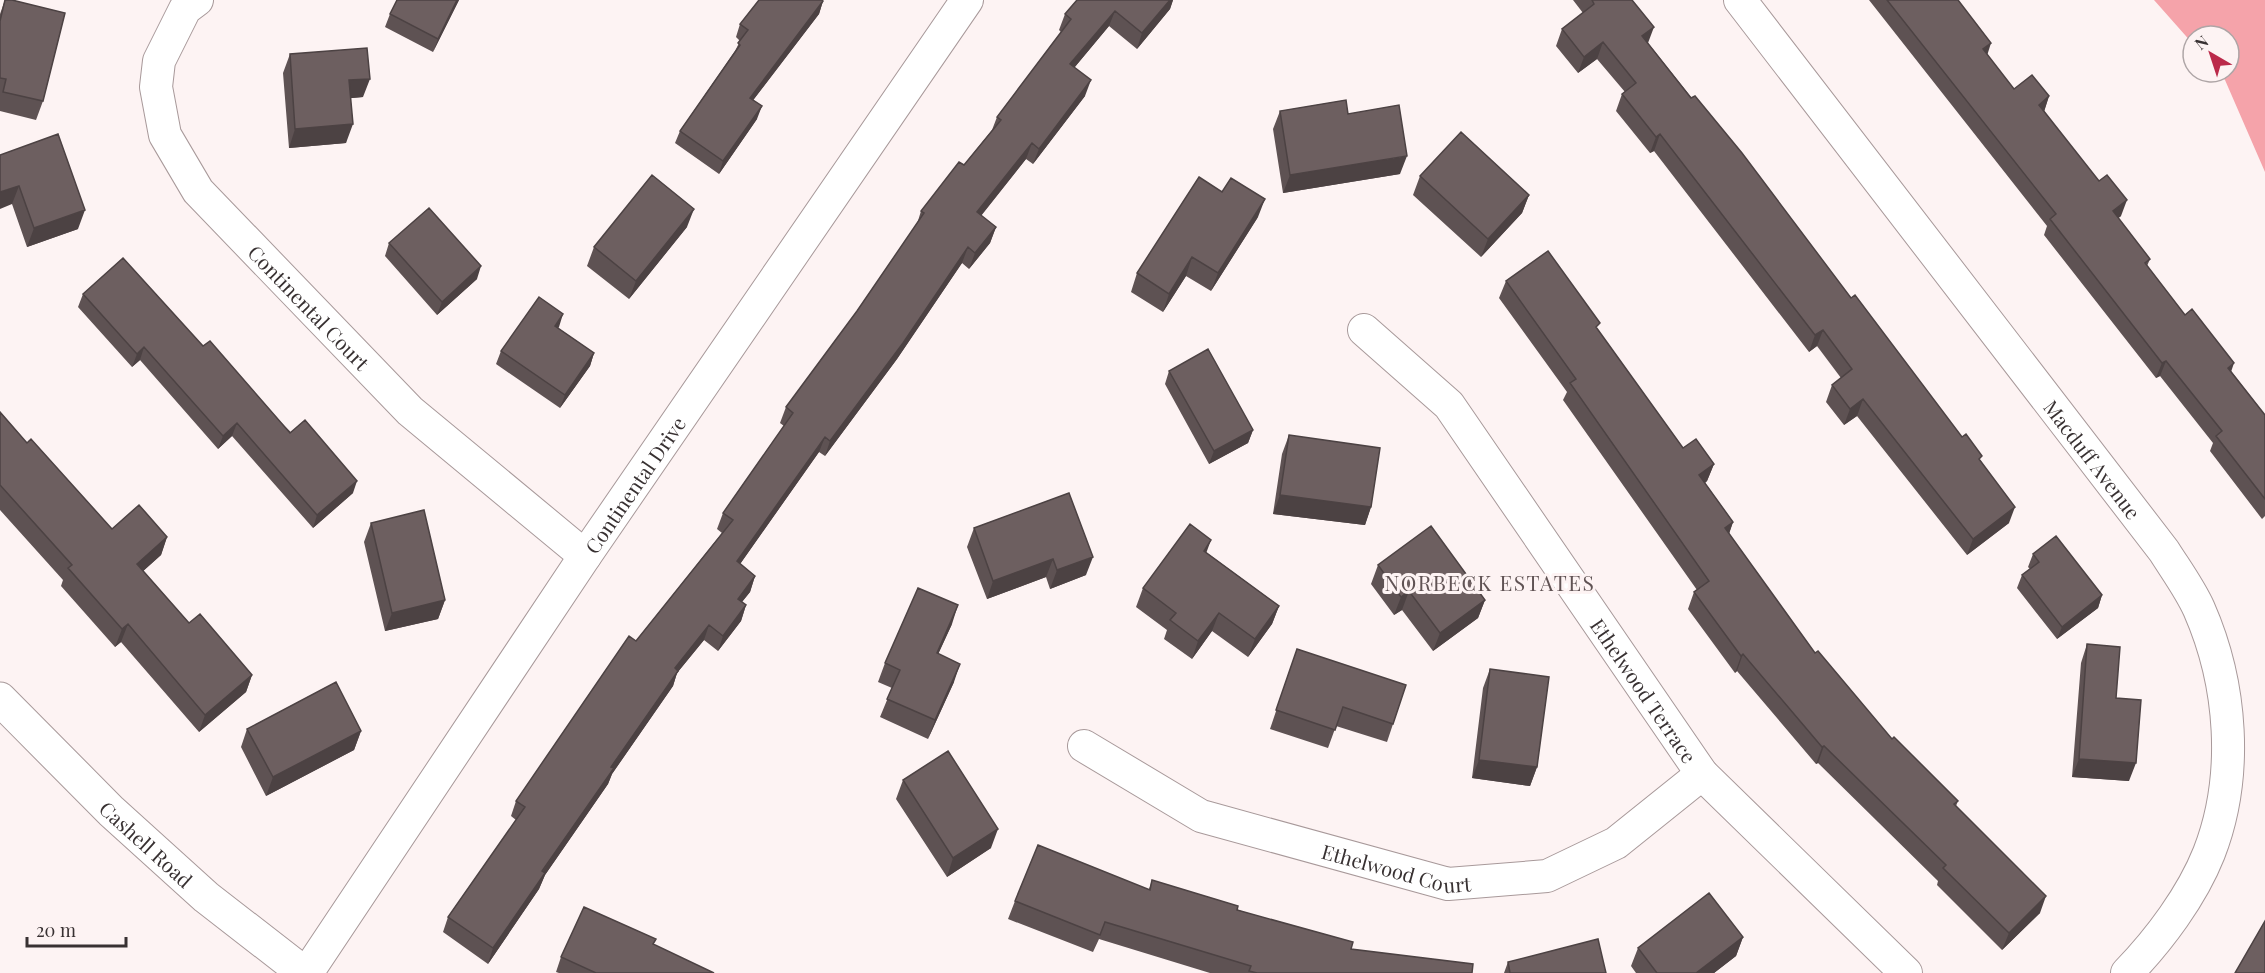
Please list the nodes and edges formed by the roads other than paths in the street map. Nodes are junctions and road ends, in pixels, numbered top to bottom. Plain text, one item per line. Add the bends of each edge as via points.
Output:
1 (197, 0) edge
2 (968, 0) edge
3 (1740, 0) edge
4 (1364, 330) dead end
5 (585, 556) junction
6 (0, 699) edge
7 (1084, 746) dead end
8 (1702, 774) junction
9 (305, 973) edge
10 (1906, 973) edge
11 (2127, 973) edge

1 - 5 street, Continental Court via 185,9 159,61 156,87 165,135 198,191 410,411
2 - 5 street, Continental Drive
3 - 11 street, Macduff Avenue via 2164,551 2199,609 2218,663 2228,722 2227,782 2209,853 2184,900
4 - 8 street, Ethelwood Terrace via 1449,405
5 - 9 street, Continental Drive
6 - 9 street, Cashell Road via 111,811 198,890
7 - 8 street, Ethelwood Court via 1201,816 1448,884 1547,876 1616,843
8 - 10 street, Ethelwood Terrace

